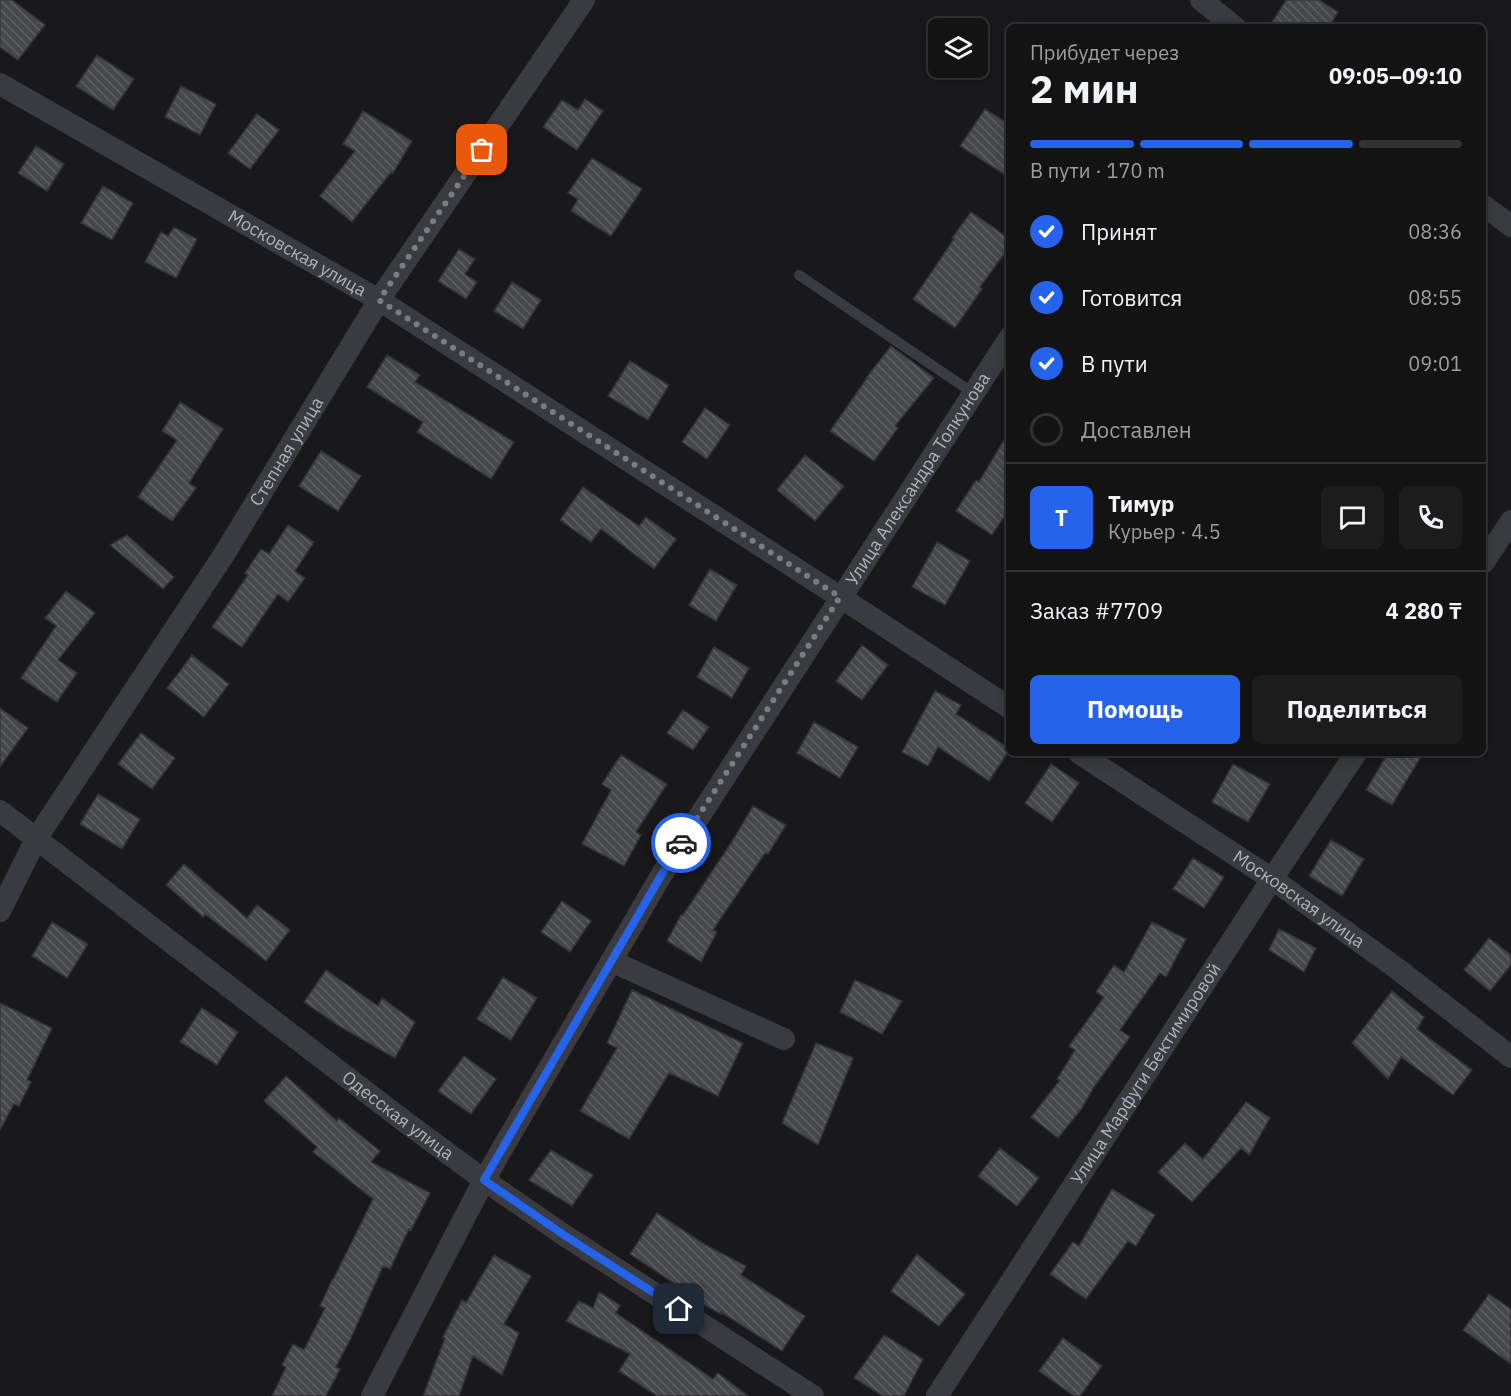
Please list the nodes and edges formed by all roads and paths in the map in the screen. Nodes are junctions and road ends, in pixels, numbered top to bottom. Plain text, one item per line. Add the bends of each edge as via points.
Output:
1 (584, 0) edge
2 (1201, 0) edge
3 (1223, 17) edge
4 (0, 84) edge
5 (1486, 207) edge
6 (1511, 226) edge
7 (799, 275) dead end
8 (379, 300) junction
9 (1006, 343) edge
10 (973, 393) junction
11 (1511, 521) edge
12 (1486, 559) edge
13 (840, 597) junction
14 (1006, 705) edge
15 (1084, 756) edge
16 (1354, 756) edge
17 (0, 812) edge
18 (36, 839) junction
19 (1272, 879) junction
20 (0, 911) edge
21 (611, 961) junction
22 (784, 1039) dead end
23 (1511, 1057) edge
24 (484, 1180) junction
25 (372, 1396) edge
26 (813, 1396) edge
27 (937, 1396) edge

1 - 8 street, Степная улица
2 - 3 street
4 - 8 street, Московская улица
5 - 6 street
7 - 10 lane
8 - 13 street, Московская улица
8 - 18 street, Степная улица via 224,556
9 - 10 street, Улица Александра Толкунова
10 - 13 street, Улица Александра Толкунова
11 - 12 street
13 - 14 street, Московская улица
13 - 21 street, Улица Александра Толкунова via 662,874
15 - 19 street, Московская улица
16 - 19 street, Улица Марфуги Бектимировой
17 - 18 street, Одесская улица
18 - 20 street, Степная улица
18 - 24 street, Одесская улица
19 - 23 street, Московская улица
19 - 27 street, Улица Марфуги Бектимировой
21 - 22 street
21 - 24 street, Улица Александра Толкунова
24 - 25 street, Улица Александра Толкунова
24 - 26 street, Одесская улица

